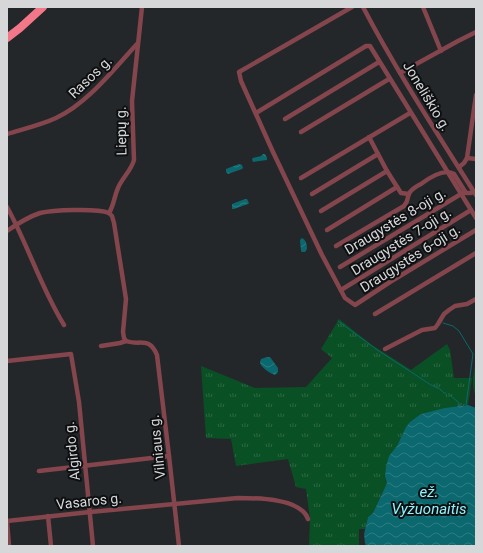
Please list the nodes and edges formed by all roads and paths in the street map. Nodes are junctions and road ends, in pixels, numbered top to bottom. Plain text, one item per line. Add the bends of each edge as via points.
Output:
1 (43, 7) edge
2 (142, 7) edge
3 (352, 7) edge
4 (363, 7) edge
5 (423, 7) edge
6 (476, 32) edge
7 (7, 38) edge
8 (138, 44) junction
9 (441, 51) junction
10 (379, 62) junction
11 (400, 73) junction
12 (389, 78) junction
13 (476, 95) edge
14 (410, 112) junction
15 (256, 114) junction
16 (285, 119) dead end
17 (301, 132) dead end
18 (7, 134) edge
19 (369, 137) junction
20 (378, 154) junction
21 (466, 158) junction
22 (476, 159) edge
23 (459, 167) junction
24 (387, 171) junction
25 (447, 172) junction
26 (301, 178) dead end
27 (397, 187) junction
28 (464, 193) junction
29 (475, 193) edge
30 (312, 194) dead end
31 (409, 194) junction
32 (7, 207) edge
33 (321, 210) dead end
34 (471, 210) junction
35 (109, 213) junction
36 (476, 218) edge
37 (16, 224) junction
38 (327, 230) dead end
39 (476, 230) edge
40 (7, 231) edge
41 (336, 246) dead end
42 (476, 254) edge
43 (340, 267) dead end
44 (341, 290) junction
45 (476, 299) edge
46 (375, 314) dead end
47 (64, 325) dead end
48 (126, 341) junction
49 (101, 346) dead end
50 (385, 349) dead end
51 (7, 361) edge
52 (169, 456) junction
53 (85, 465) junction
54 (39, 470) dead end
55 (174, 504) junction
56 (90, 512) junction
57 (48, 516) junction
58 (308, 520) dead end
59 (7, 521) edge
60 (9, 546) edge
61 (51, 546) edge
62 (93, 546) edge
63 (179, 546) edge

1 - 7 highway
2 - 8 street, Liepų g.
3 - 15 street via 240,72
4 - 11 street, Joneliškio g.
5 - 9 street
6 - 9 street
8 - 18 street, Rasos g. via 78,105 57,118
8 - 35 street, Liepų g. via 132,101 134,160 118,188
9 - 11 street
10 - 12 street
10 - 15 street via 370,46 366,46
10 - 16 street
11 - 23 street, Joneliškio g.
12 - 14 street
12 - 17 street
13 - 21 street
14 - 19 street
14 - 25 street
15 - 44 street
19 - 20 street
19 - 26 street
20 - 24 street
20 - 30 street
21 - 22 street
21 - 23 street
23 - 29 street, Joneliškio g.
24 - 27 street
24 - 33 street
25 - 28 street
25 - 31 street via 434,175
27 - 31 street via 401,193
27 - 38 street
28 - 29 street
28 - 34 street
28 - 43 street, Draugystės 8-oji g.
31 - 41 street via 408,202 404,206
32 - 37 street
34 - 36 street
34 - 44 street, Draugystės 7-oji g.
35 - 37 street via 97,210 48,212
35 - 48 street via 114,222 126,299 123,332
37 - 40 street
37 - 47 street
39 - 44 street, Draugystės 6-oji g. via 355,304 345,298
42 - 46 street
45 - 50 street via 467,304 454,306 444,314 435,328 422,330
48 - 49 street
48 - 52 street, Vilniaus g. via 147,343 157,355
51 - 53 street, Algirdo g. via 72,354
52 - 53 street
52 - 55 street, Vilniaus g.
53 - 54 street
53 - 56 street, Algirdo g.
55 - 56 street, Vasaros g.
55 - 58 street, Vasaros g. via 255,498 293,505 303,511
55 - 63 street, Vilniaus g.
56 - 57 street, Vasaros g.
56 - 62 street, Algirdo g.
57 - 59 street, Vasaros g.
57 - 61 street
59 - 60 street, Vasaros g.

